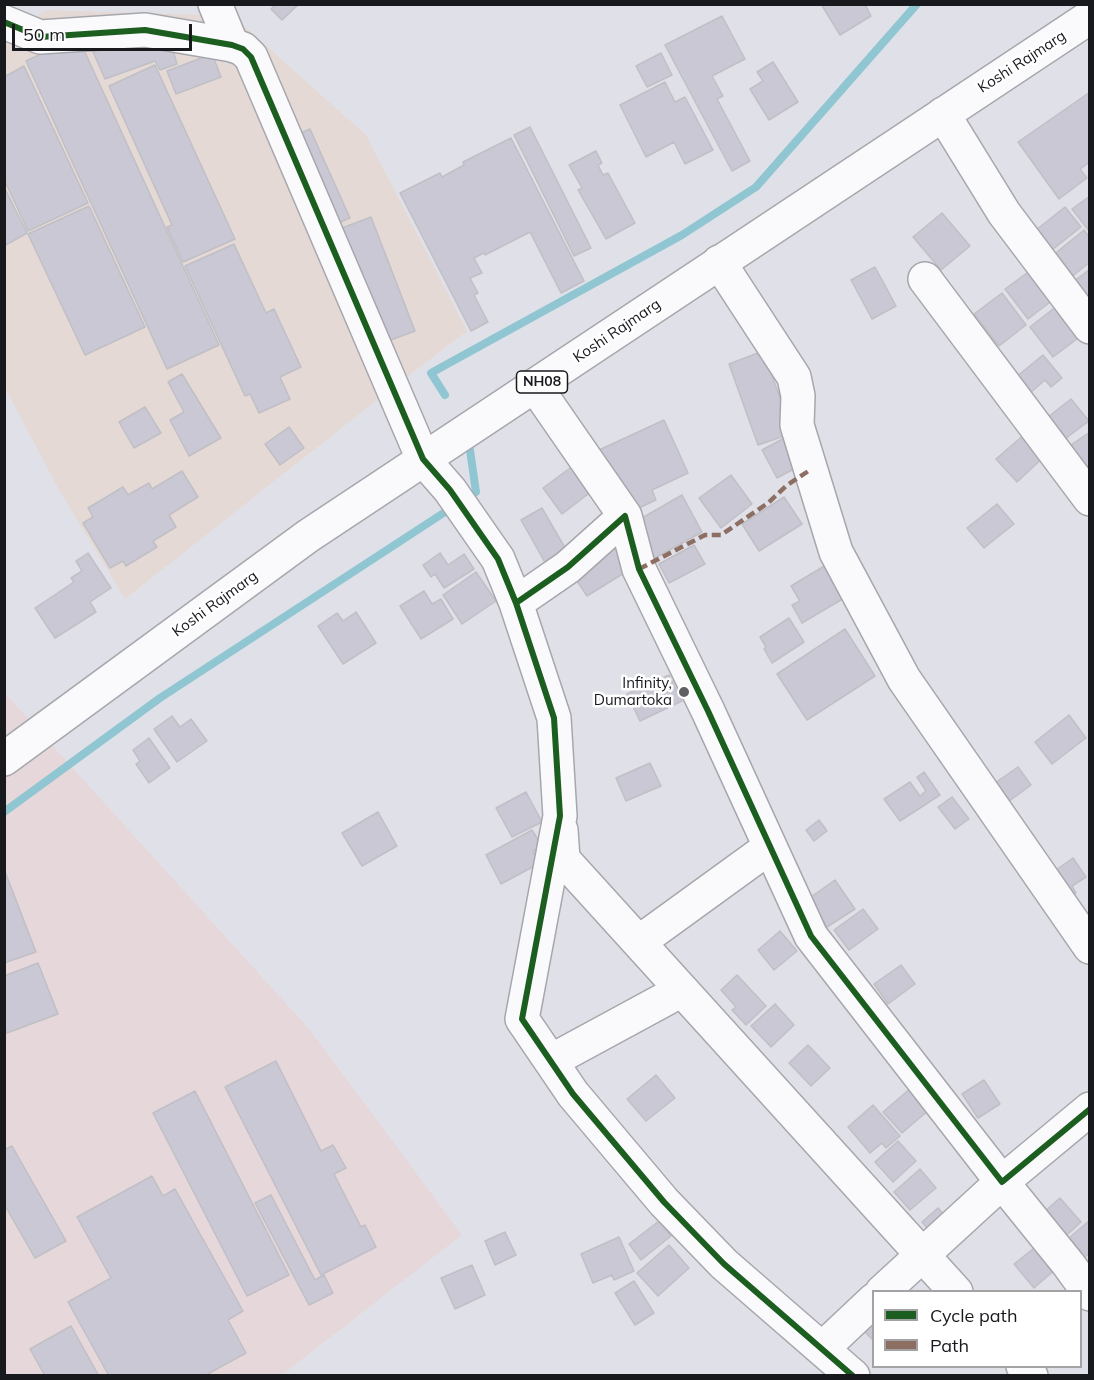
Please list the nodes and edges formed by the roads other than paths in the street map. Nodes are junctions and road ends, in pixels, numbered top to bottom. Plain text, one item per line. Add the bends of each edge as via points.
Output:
1 (215, 4) edge
2 (1089, 17) edge
3 (4, 21) edge
4 (232, 45) junction
5 (943, 114) junction
6 (719, 262) junction
7 (925, 279) dead end
8 (1089, 327) edge
9 (535, 386) junction
10 (423, 459) junction
11 (1089, 500) edge
12 (625, 516) junction
13 (516, 603) junction
14 (4, 759) edge
15 (560, 816) junction
16 (770, 847) junction
17 (639, 942) junction
18 (1089, 947) edge
19 (682, 990) junction
20 (551, 1061) junction
21 (1089, 1109) edge
22 (1002, 1182) junction
23 (922, 1254) junction
24 (884, 1290) edge
25 (954, 1290) edge
26 (1089, 1294) edge
27 (872, 1301) edge
28 (822, 1349) junction
29 (853, 1376) edge

1 - 4 street
2 - 5 street, Koshi Rajmarg / NH08
3 - 4 street via 40,37 145,30
4 - 10 street via 250,57
5 - 6 street, Koshi Rajmarg / NH08
5 - 8 street via 1004,213
6 - 9 street, Koshi Rajmarg / NH08
6 - 18 street via 794,377 797,425 836,552 904,679
7 - 11 street
9 - 10 street, Koshi Rajmarg / NH08
9 - 12 street
10 - 13 street via 498,559
10 - 14 street, Koshi Rajmarg / NH08 via 308,536
12 - 13 street via 568,567
12 - 16 street via 639,569
13 - 15 street via 554,718
15 - 17 street via 563,859
15 - 20 street via 522,1019
16 - 17 street
16 - 22 street via 811,936
17 - 19 street
19 - 20 street
19 - 23 street
20 - 28 street via 573,1094 664,1202 724,1264
21 - 22 street
22 - 23 street
22 - 26 street
23 - 24 street
23 - 25 street
27 - 28 street
28 - 29 street

